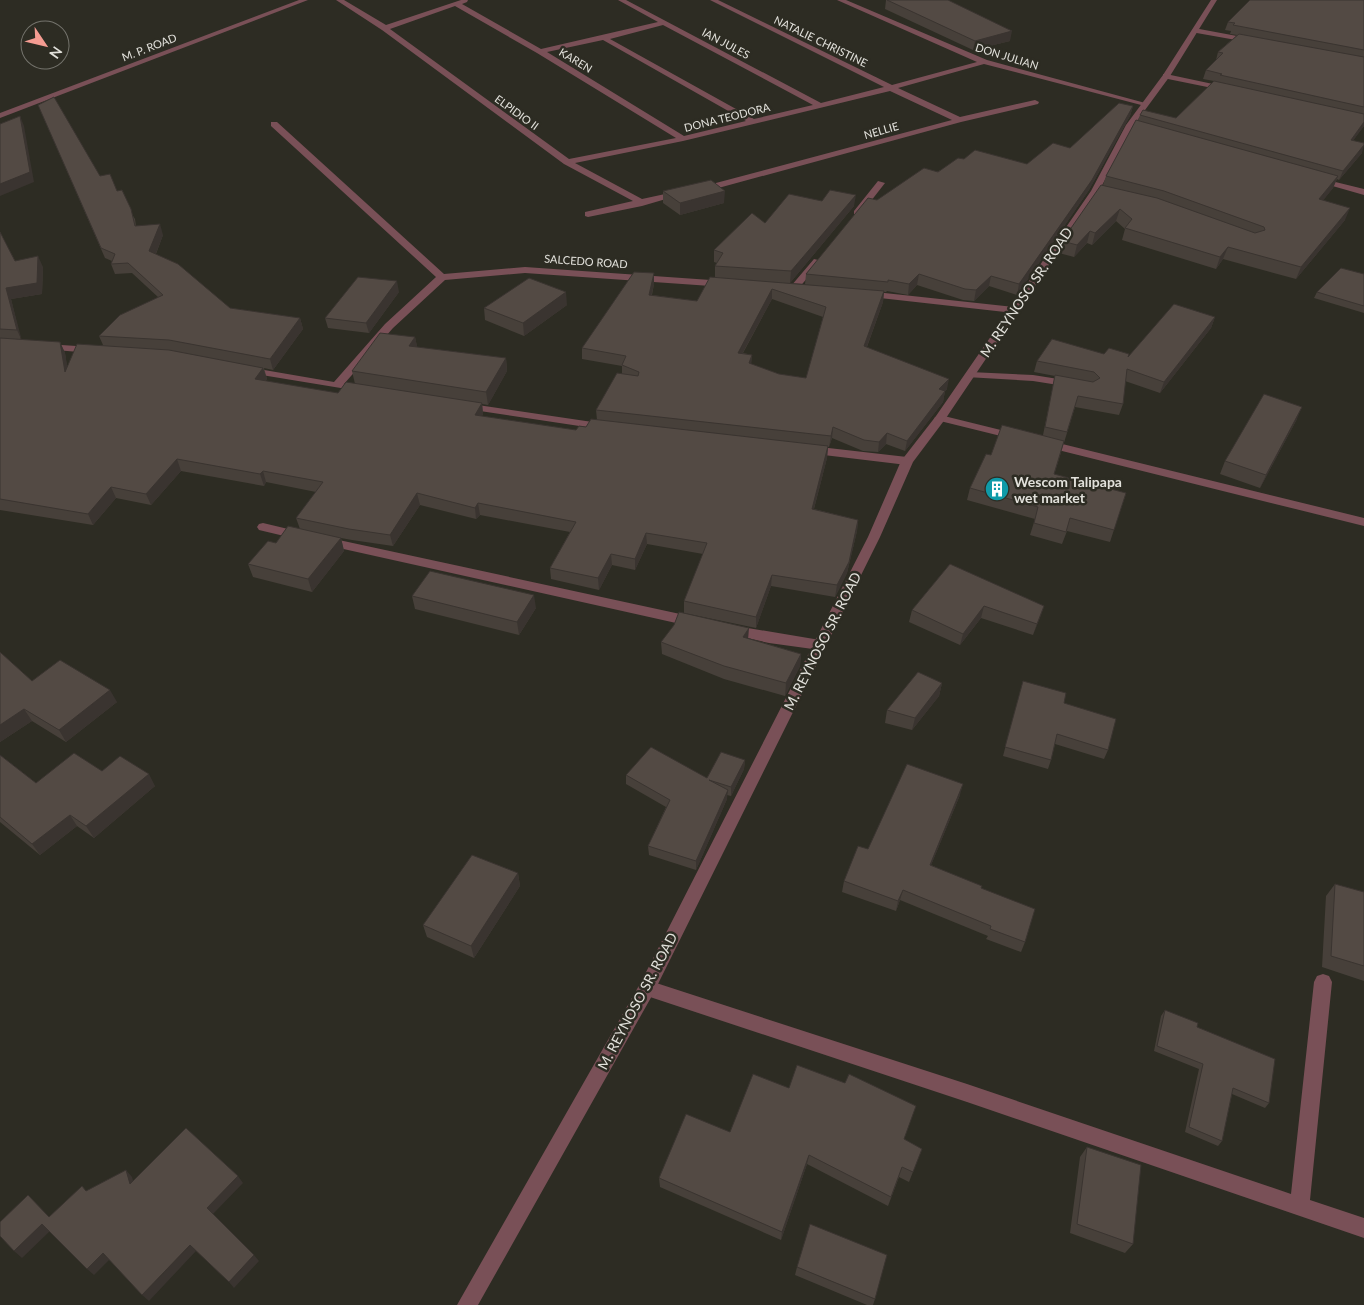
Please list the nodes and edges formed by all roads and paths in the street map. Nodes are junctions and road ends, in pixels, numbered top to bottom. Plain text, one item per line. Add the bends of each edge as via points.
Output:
1 (305, 0) edge
2 (339, 0) edge
3 (466, 0) edge
4 (621, 0) edge
5 (713, 0) edge
6 (840, 0) edge
7 (1213, 0) edge
8 (456, 4) junction
9 (664, 23) junction
10 (385, 28) junction
11 (1194, 30) junction
12 (604, 38) junction
13 (1262, 43) edge
14 (540, 51) junction
15 (984, 62) junction
16 (1166, 76) junction
17 (892, 88) junction
18 (1232, 91) edge
19 (1035, 102) dead end
20 (1145, 104) junction
21 (821, 106) junction
22 (0, 116) edge
23 (959, 120) junction
24 (753, 122) junction
25 (274, 124) dead end
26 (683, 139) junction
27 (567, 162) junction
28 (1308, 176) edge
29 (881, 183) dead end
30 (1364, 192) edge
31 (642, 203) junction
32 (588, 214) dead end
33 (848, 224) edge
34 (824, 253) edge
35 (442, 277) junction
36 (740, 285) edge
37 (810, 290) edge
38 (853, 293) edge
39 (1014, 310) junction
40 (34, 346) edge
41 (102, 350) edge
42 (232, 367) edge
43 (970, 374) junction
44 (336, 386) junction
45 (1083, 386) edge
46 (375, 392) edge
47 (453, 404) edge
48 (940, 418) junction
49 (618, 428) edge
50 (801, 449) edge
51 (907, 461) junction
52 (1364, 522) edge
53 (263, 528) dead end
54 (702, 624) edge
55 (722, 628) edge
56 (820, 645) junction
57 (1323, 982) dead end
58 (647, 988) junction
59 (1300, 1205) junction
60 (1364, 1228) edge
61 (467, 1305) edge

1 - 22 street, M. P. ROAD
2 - 10 street, ELPIDIO II
3 - 8 street
4 - 9 street, IAN JULES
5 - 17 street, NATALIE CHRISTINE
6 - 15 street, DON JULIAN
7 - 11 street, M. REYNOSO SR. ROAD
8 - 10 street
8 - 14 street, KAREN
9 - 12 street
9 - 21 street, IAN JULES
10 - 27 street, ELPIDIO II
11 - 13 street
11 - 16 street, M. REYNOSO SR. ROAD
12 - 14 street
12 - 24 street
14 - 26 street, KAREN
15 - 17 street
15 - 20 street, DON JULIAN
16 - 18 street
16 - 20 street, M. REYNOSO SR. ROAD
17 - 21 street, DONA TEODORA
17 - 23 street
19 - 23 street, NELLIE
20 - 39 street, M. REYNOSO SR. ROAD via 1099,192
21 - 24 street, DONA TEODORA
23 - 31 street, NELLIE via 732,183
24 - 26 street, DONA TEODORA
25 - 35 street
26 - 27 street, DONA TEODORA
27 - 31 street, ELPIDIO II
28 - 30 street
29 - 33 street
31 - 32 street, NELLIE
34 - 37 street via 789,288
35 - 36 street, SALCEDO ROAD via 525,270
35 - 44 street via 389,326
38 - 39 street
39 - 43 street, M. REYNOSO SR. ROAD
40 - 41 street
42 - 44 street
43 - 45 street via 1033,378
43 - 48 street, M. REYNOSO SR. ROAD
44 - 46 street
47 - 49 street
48 - 51 street, M. REYNOSO SR. ROAD
48 - 52 street
50 - 51 street
51 - 56 street, M. REYNOSO SR. ROAD via 874,537
53 - 54 street
55 - 56 street
56 - 58 street, M. REYNOSO SR. ROAD
57 - 59 street
58 - 59 street
58 - 61 street, M. REYNOSO SR. ROAD
59 - 60 street

